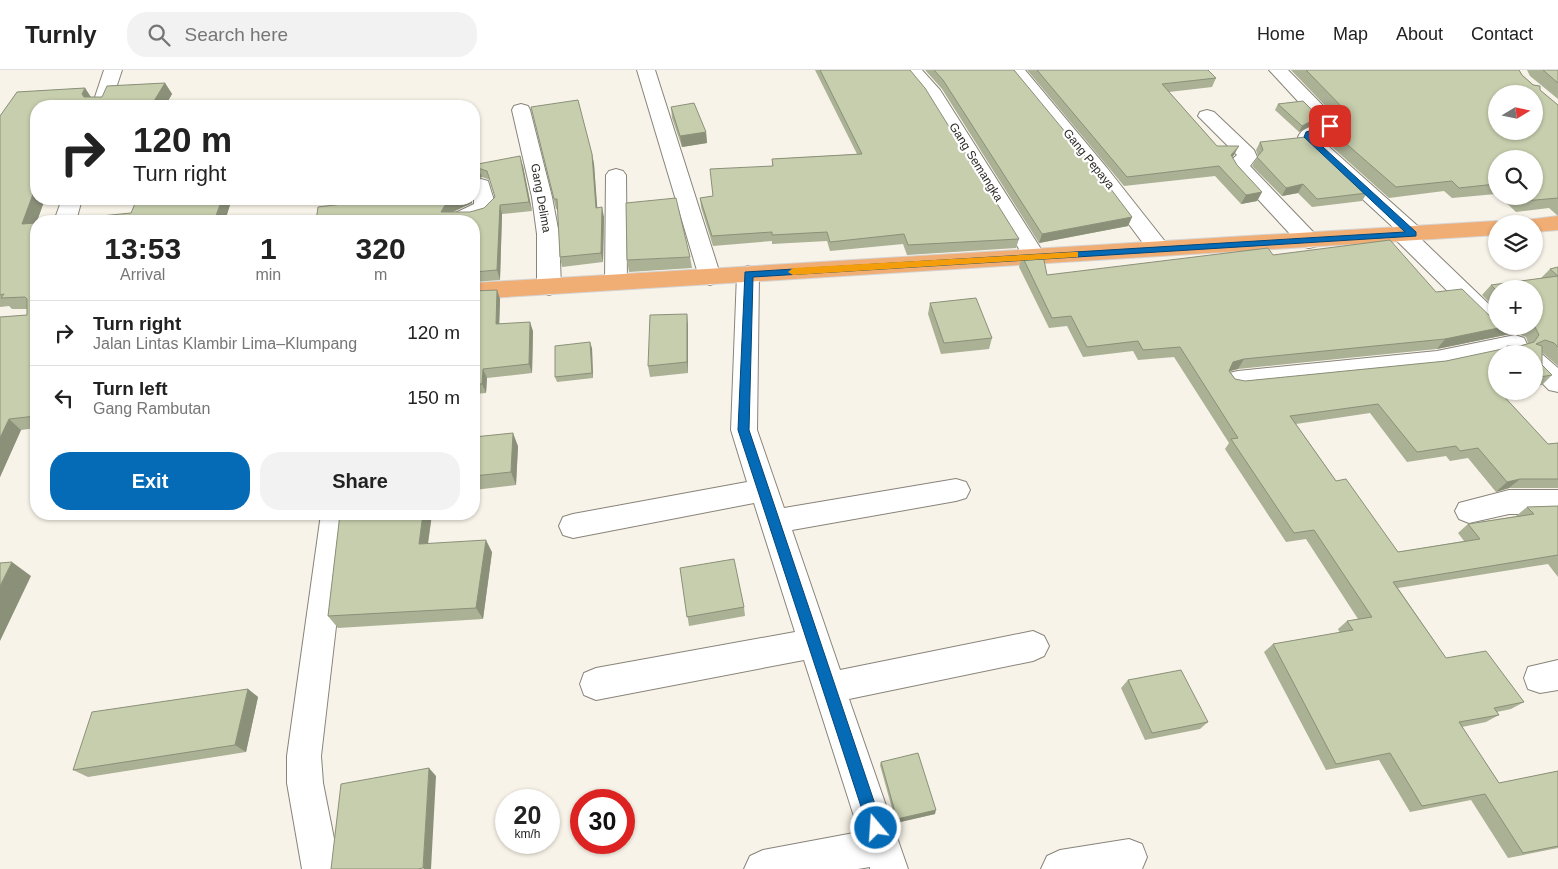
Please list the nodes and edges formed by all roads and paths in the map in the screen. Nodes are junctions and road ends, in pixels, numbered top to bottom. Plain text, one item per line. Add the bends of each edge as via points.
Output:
1 (112, 70) edge
2 (646, 70) edge
3 (913, 70) edge
4 (1016, 70) edge
5 (1278, 70) edge
6 (103, 100) edge
7 (521, 110) dead end
8 (1207, 116) dead end
9 (616, 175) dead end
10 (481, 184) edge
11 (470, 215) edge
12 (1558, 223) edge
13 (1543, 224) edge
14 (1488, 229) edge
15 (1408, 234) junction
16 (1309, 241) junction
17 (1159, 249) junction
18 (1035, 257) junction
19 (748, 274) junction
20 (710, 277) junction
21 (616, 282) junction
22 (550, 287) junction
23 (480, 291) edge
24 (1488, 317) edge
25 (1506, 335) edge
26 (1517, 345) edge
27 (1488, 353) edge
28 (1543, 369) edge
29 (1238, 380) edge
30 (1558, 383) edge
31 (765, 490) junction
32 (956, 490) dead end
33 (1558, 502) edge
34 (1470, 511) dead end
35 (334, 520) edge
36 (775, 521) junction
37 (573, 526) dead end
38 (815, 643) junction
39 (1033, 646) dead end
40 (596, 684) dead end
41 (830, 688) junction
42 (1129, 857) dead end
43 (885, 858) edge
44 (321, 869) edge
45 (763, 869) edge
46 (1060, 869) edge

1 - 6 street
2 - 20 street
3 - 18 street, Gang Semangka via 933,94
4 - 17 street, Gang Pepaya
5 - 15 street via 1329,123 1330,126 1309,134 1311,141
7 - 22 street, Gang Delima via 542,197 548,234
8 - 16 street via 1247,154 1238,163 1241,169
9 - 21 street
10 - 11 street via 485,207
12 - 13 main road
14 - 15 main road
15 - 16 main road
15 - 24 street
16 - 17 main road
17 - 18 main road
18 - 19 main road
19 - 20 main road
19 - 31 street via 744,430
20 - 21 main road
21 - 22 main road
22 - 23 main road
25 - 26 street
27 - 29 street
28 - 30 street
31 - 36 street
31 - 37 street
32 - 36 street
33 - 34 street via 1509,502
35 - 44 street via 304,756 305,783
36 - 38 street
38 - 40 street
38 - 41 street
39 - 41 street
41 - 43 street
42 - 46 street
43 - 45 street

